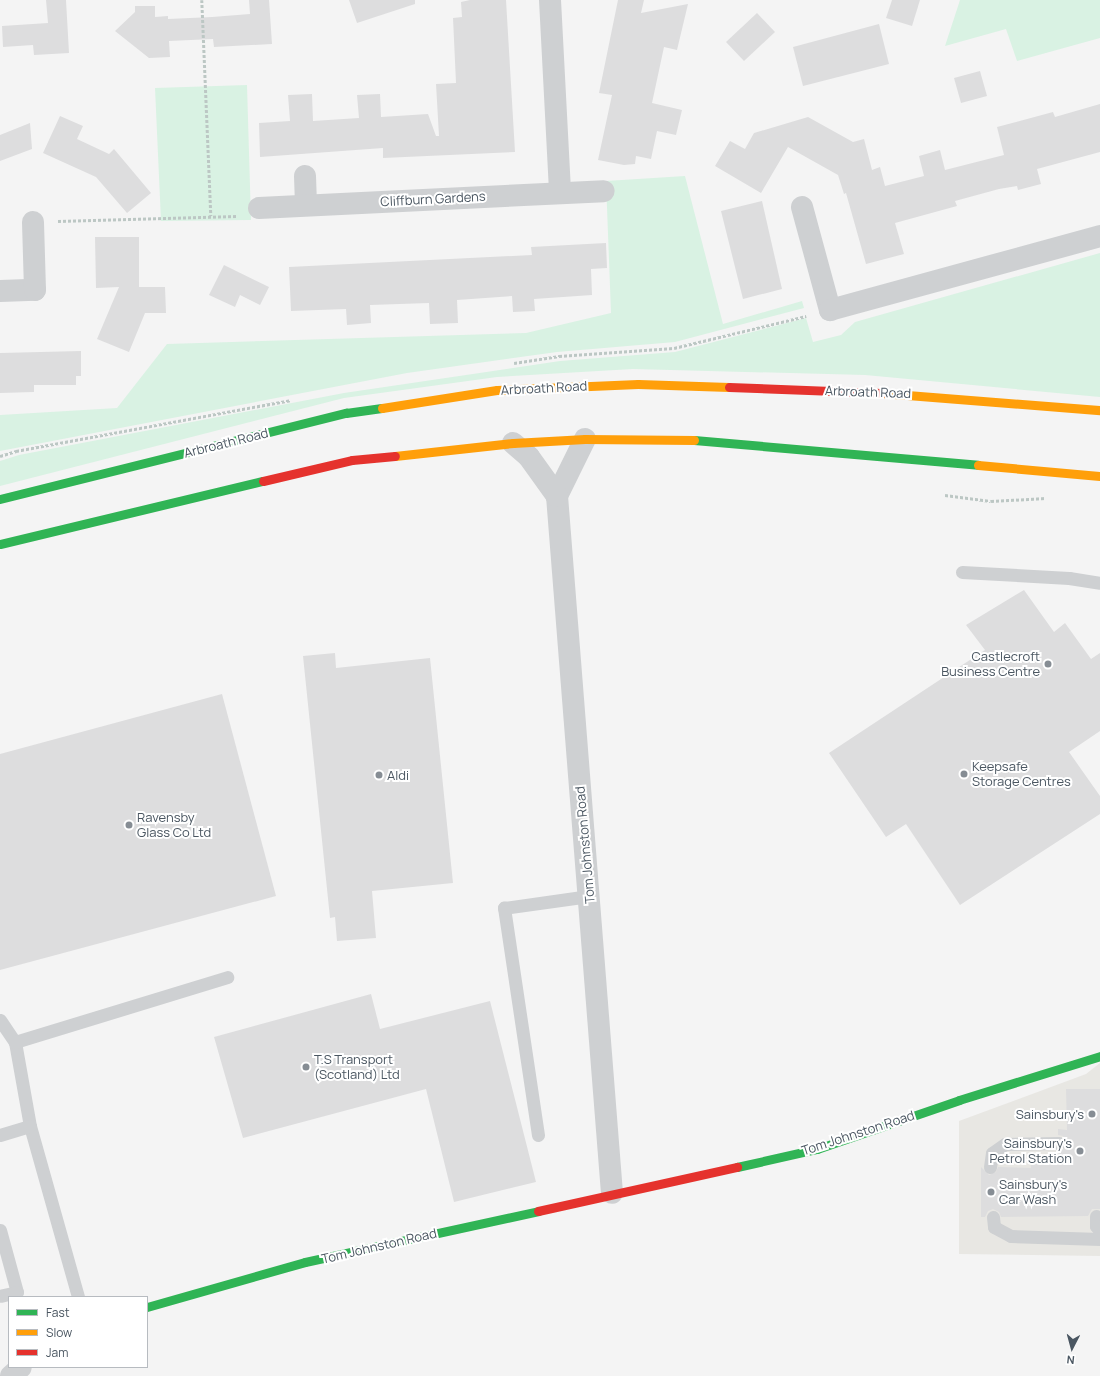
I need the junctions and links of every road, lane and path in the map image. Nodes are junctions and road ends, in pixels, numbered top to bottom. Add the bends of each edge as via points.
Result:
1 (202, 0) edge
2 (550, 0) edge
3 (305, 176) dead end
4 (604, 191) dead end
5 (560, 193) junction
6 (306, 205) junction
7 (802, 207) dead end
8 (252, 212) joint
9 (211, 216) junction
10 (33, 222) joint
11 (1100, 236) edge
12 (0, 291) edge
13 (1100, 410) edge
14 (585, 439) junction
15 (513, 443) junction
16 (1100, 476) edge
17 (945, 495) dead end
18 (557, 496) junction
19 (1050, 497) dead end
20 (0, 499) edge
21 (0, 544) edge
22 (962, 572) dead end
23 (1100, 583) edge
24 (589, 896) junction
25 (227, 977) dead end
26 (0, 1020) edge
27 (15, 1042) junction
28 (1100, 1056) edge
29 (30, 1126) junction
30 (0, 1135) edge
31 (538, 1135) dead end
32 (1059, 1143) dead end
33 (990, 1167) dead end
34 (612, 1193) junction
35 (1096, 1216) dead end
36 (993, 1217) dead end
37 (0, 1230) edge
38 (1100, 1231) edge
39 (1100, 1239) edge
40 (0, 1296) edge
41 (78, 1296) edge
42 (148, 1307) edge
43 (20, 1368) edge
44 (10, 1376) edge

1 - 9 path
2 - 5 street
3 - 6 street
4 - 5 street, Cliffburn Gardens
5 - 6 street, Cliffburn Gardens
6 - 8 street, Cliffburn Gardens
7 - 11 street via 830,310
8 - 9 path
9 - 10 path
10 - 12 street via 35,290
13 - 20 main road, Arbroath Road via 924,394 646,384 497,390 346,412
14 - 15 main road
14 - 16 main road via 678,439
14 - 18 street
15 - 18 street via 529,457
15 - 21 main road via 352,460
17 - 19 path via 991,501
18 - 24 street, Tom Johnston Road
22 - 23 lane via 1069,578
24 - 31 lane via 504,908
24 - 34 street, Tom Johnston Road
25 - 27 lane
26 - 27 lane
27 - 29 lane
28 - 34 main road, Tom Johnston Road via 959,1100 818,1149
29 - 30 lane
29 - 41 lane
32 - 33 lane via 1005,1144 992,1153
34 - 42 main road, Tom Johnston Road via 305,1262
35 - 38 lane via 1096,1226
36 - 39 lane via 994,1227 1011,1236
37 - 40 lane via 17,1292
43 - 44 street

